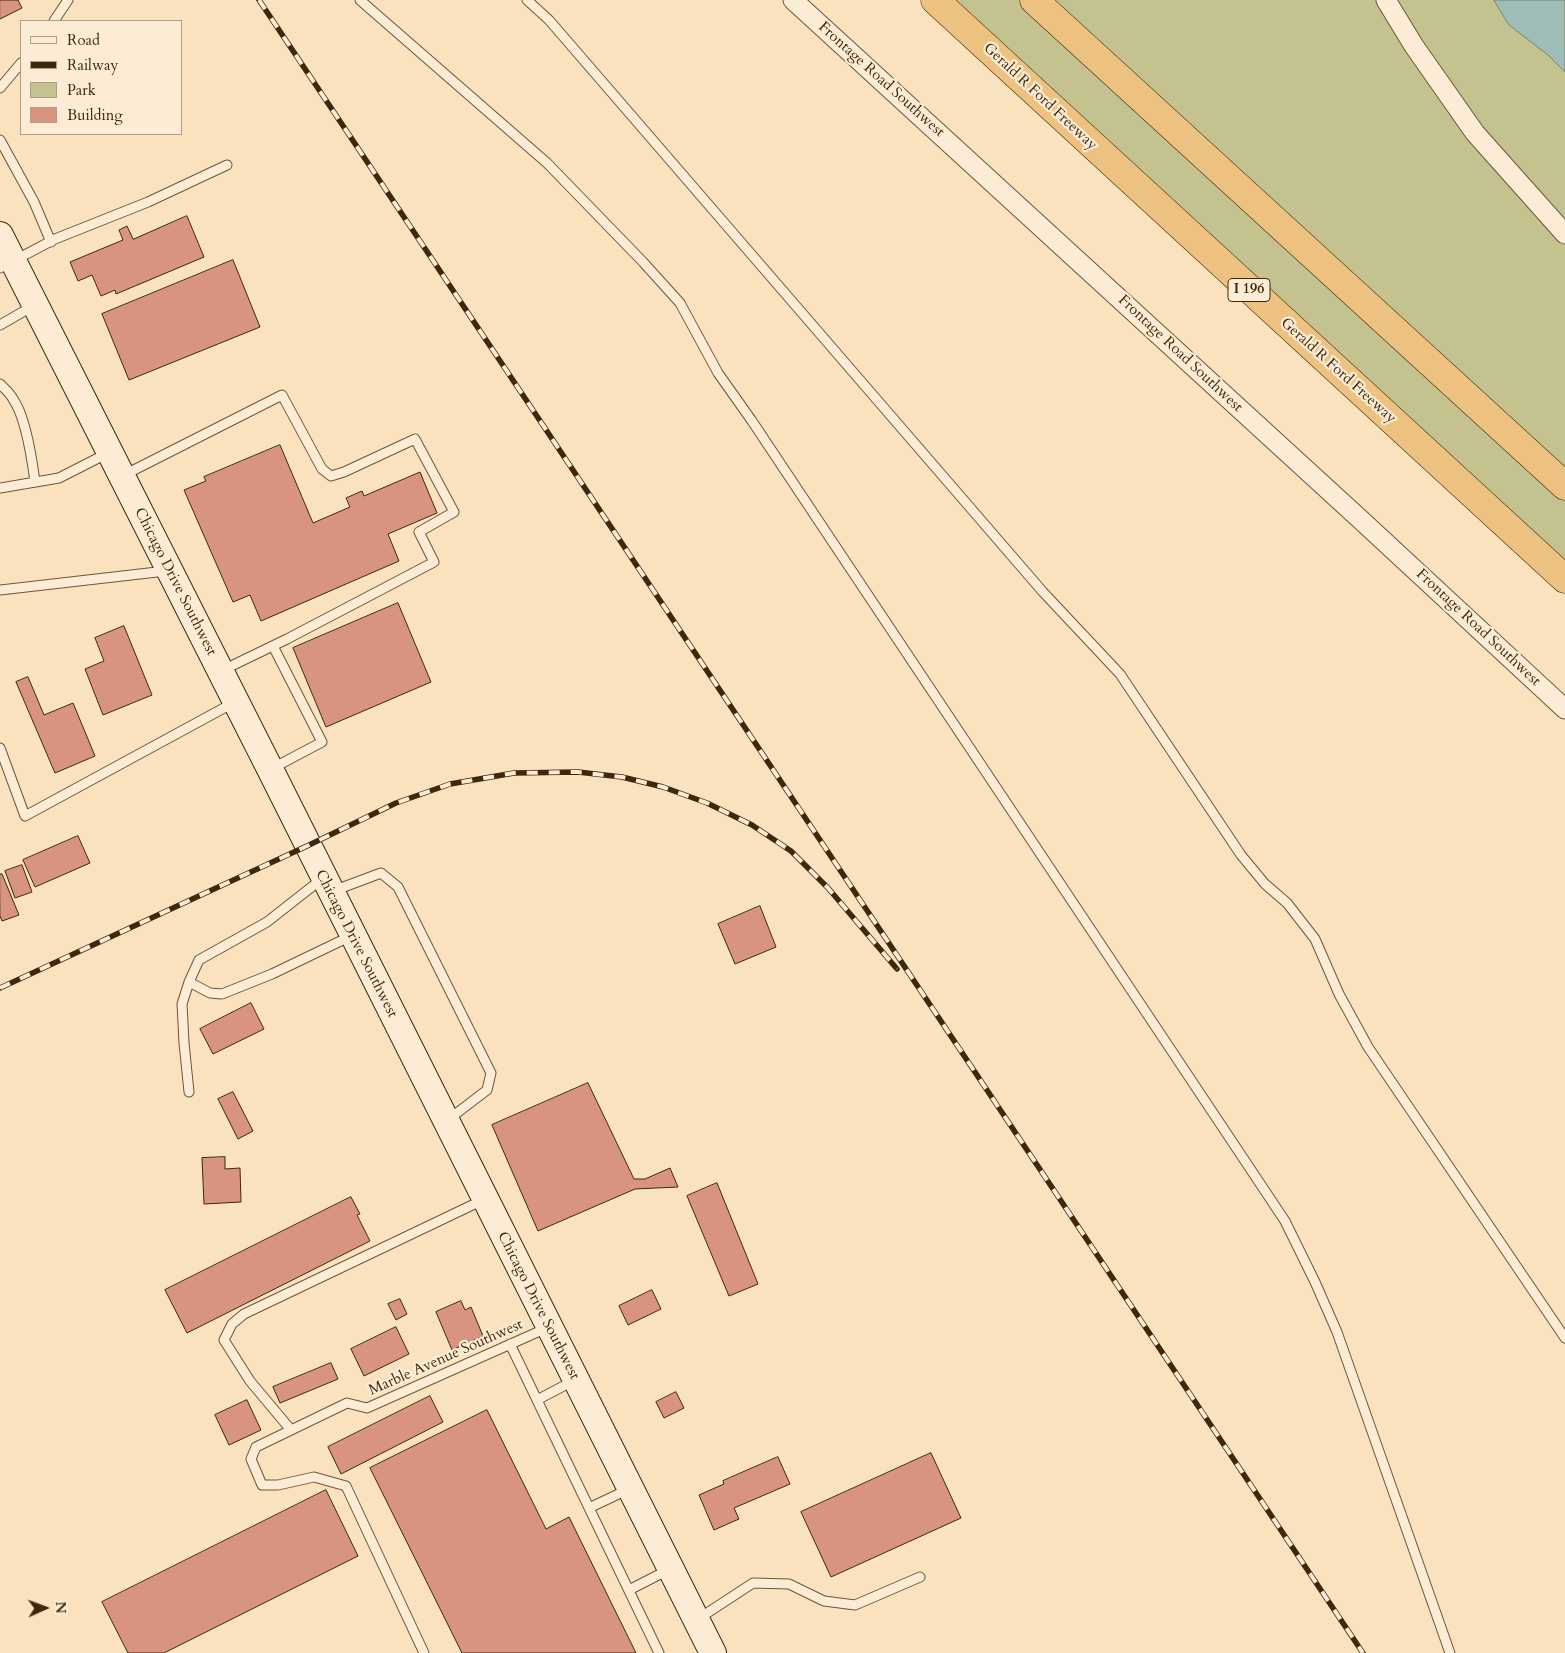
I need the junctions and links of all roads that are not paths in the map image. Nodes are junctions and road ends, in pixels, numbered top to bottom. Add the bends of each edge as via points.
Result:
1 (68, 0) edge
2 (360, 0) edge
3 (527, 0) edge
4 (793, 0) edge
5 (935, 0) edge
6 (1034, 0) edge
7 (1386, 0) edge
8 (55, 20) edge
9 (20, 64) edge
10 (0, 88) edge
11 (0, 140) edge
12 (227, 165) dead end
13 (1565, 234) edge
14 (0, 235) edge
15 (51, 242) junction
16 (7, 265) edge
17 (35, 304) junction
18 (0, 325) edge
19 (0, 384) edge
20 (109, 452) junction
21 (122, 477) junction
22 (35, 482) junction
23 (1565, 486) edge
24 (0, 488) edge
25 (169, 571) junction
26 (1565, 579) edge
27 (0, 590) edge
28 (272, 646) junction
29 (220, 671) junction
30 (235, 702) junction
31 (1565, 709) edge
32 (0, 748) edge
33 (270, 769) junction
34 (327, 885) junction
35 (352, 935) junction
36 (189, 982) junction
37 (189, 1092) dead end
38 (445, 1121) junction
39 (485, 1199) junction
40 (549, 1327) junction
41 (1565, 1338) edge
42 (510, 1344) junction
43 (576, 1380) junction
44 (537, 1400) junction
45 (291, 1430) junction
46 (630, 1488) junction
47 (589, 1508) junction
48 (670, 1569) junction
49 (920, 1576) dead end
50 (629, 1590) junction
51 (696, 1620) junction
52 (424, 1653) edge
53 (659, 1653) edge
54 (712, 1653) edge
55 (1450, 1653) edge

1 - 8 lane
2 - 55 lane via 548,163 680,303 718,373 1285,1221 1336,1332
3 - 41 lane via 549,20 1043,592 1120,674 1241,855 1265,884 1288,903 1315,938 1339,994 1368,1047
4 - 31 street, Frontage Road Southwest
5 - 26 highway, Gerald R Ford Freeway / I 196
6 - 23 highway
7 - 13 street via 1475,133
9 - 10 lane
11 - 15 lane via 34,202
12 - 15 lane
14 - 16 main road, Chicago Drive Southwest
15 - 16 lane
16 - 17 main road, Chicago Drive Southwest
17 - 18 lane
17 - 20 main road, Chicago Drive Southwest
19 - 22 lane via 20,410
20 - 21 main road, Chicago Drive Southwest
20 - 22 lane via 59,478
21 - 25 main road, Chicago Drive Southwest
21 - 28 lane via 282,395 322,469 331,476 415,439 454,512 419,532 434,562
22 - 24 lane
25 - 27 lane
25 - 29 main road, Chicago Drive Southwest
28 - 29 lane
28 - 33 lane via 322,742
29 - 30 main road, Chicago Drive Southwest
30 - 32 lane via 25,816
30 - 33 main road, Chicago Drive Southwest
33 - 34 main road, Chicago Drive Southwest
34 - 35 main road, Chicago Drive Southwest
34 - 36 lane via 199,960
34 - 38 lane via 381,872 398,887 491,1073 487,1090
35 - 36 lane via 222,994 210,993
35 - 38 main road, Chicago Drive Southwest
36 - 37 lane via 182,1004
38 - 39 main road, Chicago Drive Southwest
39 - 40 main road, Chicago Drive Southwest
39 - 45 lane via 244,1314 232,1324 224,1340 250,1381
40 - 42 lane, Marble Avenue Southwest
40 - 43 main road, Chicago Drive Southwest
42 - 44 lane
42 - 45 lane, Marble Avenue Southwest via 366,1408 347,1403
43 - 44 lane
43 - 46 main road, Chicago Drive Southwest
44 - 47 lane
45 - 52 lane, Marble Avenue Southwest via 256,1447 251,1459 262,1485 314,1477 346,1486
46 - 47 lane
46 - 48 main road, Chicago Drive Southwest
47 - 50 lane
48 - 50 lane
48 - 51 main road, Chicago Drive Southwest
49 - 51 lane via 855,1605 824,1601 789,1584 753,1584
50 - 53 lane
51 - 54 main road, Chicago Drive Southwest

